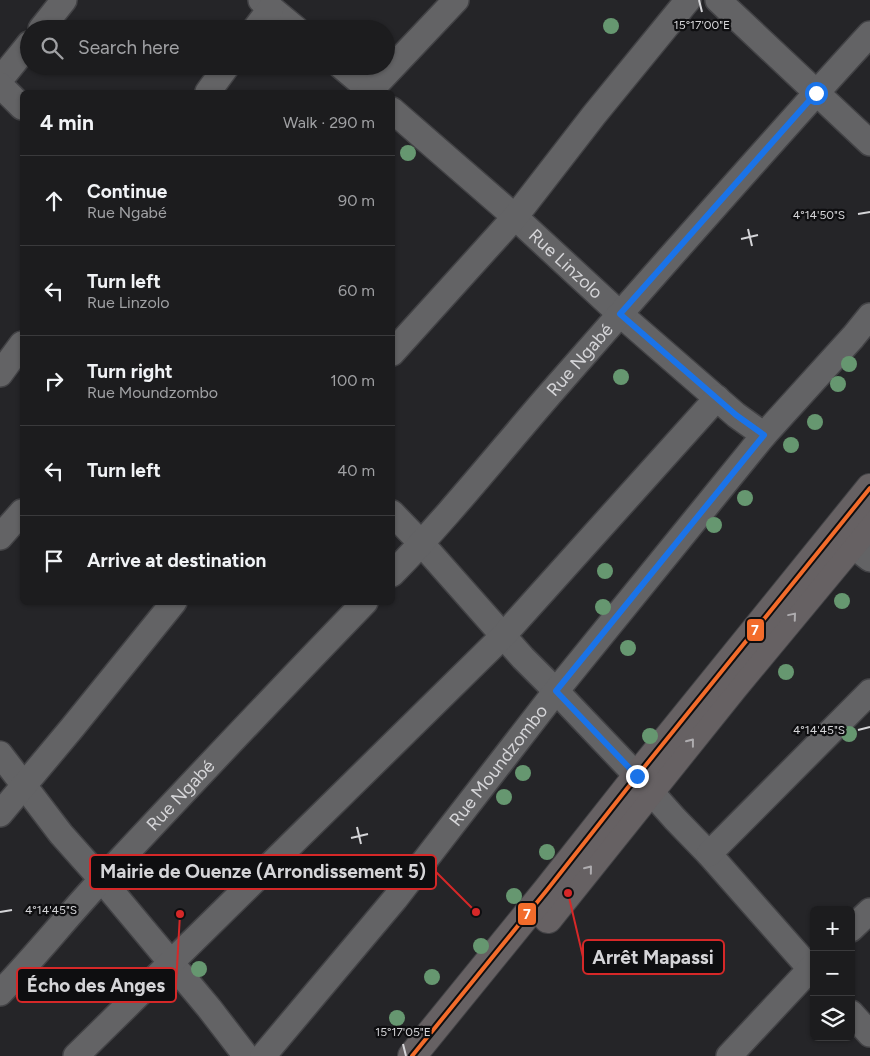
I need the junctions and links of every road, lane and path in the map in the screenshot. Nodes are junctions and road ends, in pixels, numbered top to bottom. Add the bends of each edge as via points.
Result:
1 (64, 0) edge
2 (456, 0) edge
3 (688, 0) edge
4 (718, 0) edge
5 (266, 4) edge
6 (48, 20) edge
7 (259, 20) edge
8 (285, 20) edge
9 (870, 34) edge
10 (20, 55) edge
11 (395, 66) edge
12 (220, 75) edge
13 (351, 75) edge
14 (387, 75) edge
15 (0, 80) edge
16 (0, 86) edge
17 (209, 90) edge
18 (369, 90) edge
19 (373, 90) edge
20 (816, 93) junction
21 (20, 105) edge
22 (395, 113) edge
23 (870, 143) edge
24 (515, 217) junction
25 (620, 314) junction
26 (870, 316) edge
27 (20, 347) edge
28 (395, 351) edge
29 (0, 374) edge
30 (717, 398) junction
31 (764, 435) junction
32 (870, 488) edge
33 (20, 514) edge
34 (395, 516) edge
35 (870, 523) edge
36 (0, 537) edge
37 (422, 544) junction
38 (861, 552) edge
39 (395, 571) edge
40 (172, 605) edge
41 (362, 605) edge
42 (503, 636) junction
43 (556, 691) junction
44 (870, 692) edge
45 (0, 754) edge
46 (644, 784) junction
47 (25, 785) junction
48 (0, 814) edge
49 (709, 854) junction
50 (102, 880) junction
51 (555, 896) junction
52 (870, 911) edge
53 (855, 925) edge
54 (171, 963) junction
55 (810, 967) edge
56 (810, 971) edge
57 (0, 993) edge
58 (855, 1017) edge
59 (870, 1034) edge
60 (76, 1056) edge
61 (246, 1056) edge
62 (263, 1056) edge
63 (412, 1056) edge
64 (437, 1056) edge
65 (729, 1056) edge

1 - 6 street
2 - 11 street
3 - 24 street
4 - 20 street
5 - 7 street
5 - 8 street
9 - 20 street, Rue Ngabé
10 - 15 street
12 - 17 street
13 - 18 street
14 - 19 street
16 - 21 street
20 - 23 street
20 - 25 street, Rue Ngabé
22 - 24 street, Rue Linzolo
24 - 25 street, Rue Linzolo
24 - 28 street
25 - 30 street, Rue Linzolo
25 - 37 street, Rue Ngabé
26 - 31 street, Rue Moundzombo
27 - 29 street
30 - 31 street, Rue Linzolo
30 - 42 street
31 - 43 street, Rue Moundzombo
32 - 46 main road
33 - 36 street
34 - 37 street
35 - 38 main road
37 - 39 street, Rue Ngabé
37 - 42 street
46 -> 38 main road
40 - 47 street
41 - 50 street, Rue Ngabé
42 - 43 street
42 - 54 street
43 - 46 street
43 - 62 street, Rue Moundzombo via 395,899
44 - 49 street
45 - 47 street
46 - 49 street
46 - 51 main road
47 - 48 street
47 - 50 street via 61,834
49 - 55 street
50 - 54 street
50 - 57 street, Rue Ngabé
51 - 63 main road
51 - 64 main road
52 - 53 street
54 - 60 street
54 - 61 street
56 - 65 street
58 - 59 street

